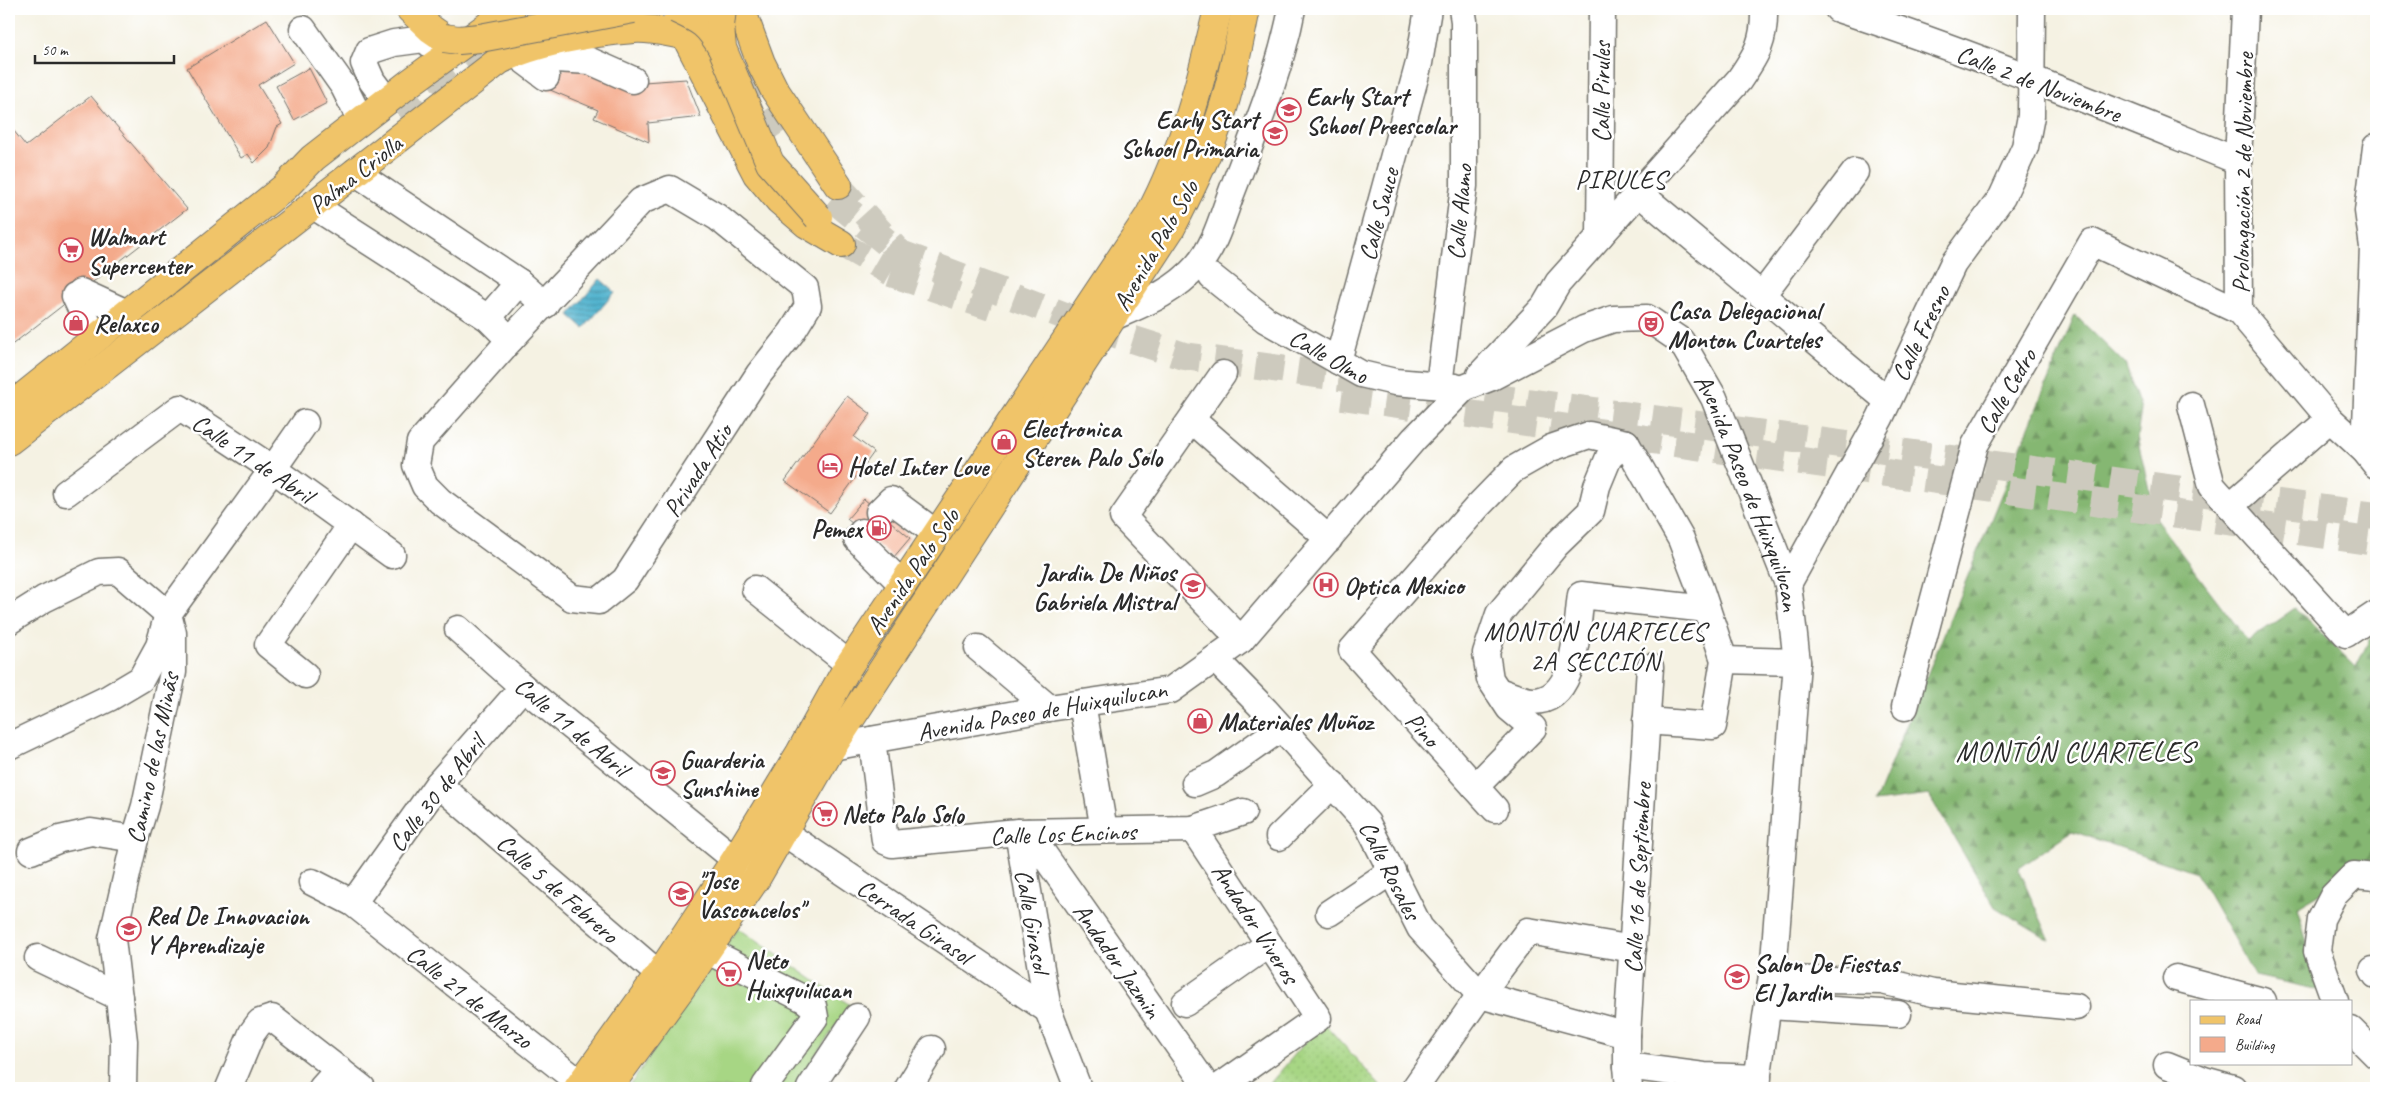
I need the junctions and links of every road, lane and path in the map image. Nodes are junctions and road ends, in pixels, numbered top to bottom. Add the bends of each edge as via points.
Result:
1 (410, 9) edge
2 (512, 9) edge
3 (564, 9) edge
4 (573, 9) edge
5 (633, 9) edge
6 (676, 9) tunnel mouth
7 (722, 9) edge
8 (741, 9) edge
9 (1292, 9) edge
10 (1428, 9) edge
11 (1462, 9) edge
12 (1602, 9) edge
13 (1764, 9) edge
14 (1838, 9) edge
15 (2032, 9) edge
16 (2245, 9) edge
17 (1217, 12) edge
18 (1245, 15) edge
19 (1903, 20) edge
20 (303, 29) dead end
21 (685, 35) junction
22 (567, 40) junction
23 (722, 48) junction
24 (514, 53) junction
25 (446, 56) junction
26 (546, 76) dead end
27 (2031, 79) junction
28 (633, 80) dead end
29 (393, 108) junction
30 (361, 121) junction
31 (789, 144) tunnel mouth
32 (2376, 147) edge
33 (2238, 161) junction
34 (355, 172) junction
35 (1855, 172) dead end
36 (285, 187) junction
37 (1640, 193) junction
38 (830, 200) junction
39 (314, 206) junction
40 (1600, 236) junction
41 (2375, 242) edge
42 (1212, 277) dead end
43 (519, 282) junction
44 (1762, 295) junction
45 (544, 305) junction
46 (2239, 311) junction
47 (127, 313) junction
48 (1114, 317) junction
49 (488, 318) junction
50 (95, 339) junction
51 (510, 340) junction
52 (1338, 361) junction
53 (1223, 374) dead end
54 (1451, 387) junction
55 (1887, 400) junction
56 (2191, 405) dead end
57 (9, 408) edge
58 (2330, 419) junction
59 (1192, 420) junction
60 (304, 423) dead end
61 (9, 441) edge
62 (1626, 443) junction
63 (2371, 458) edge
64 (274, 469) junction
65 (976, 474) junction
66 (1001, 490) junction
67 (66, 493) dead end
68 (2230, 506) junction
69 (880, 512) dead end
70 (351, 525) junction
71 (862, 532) dead end
72 (937, 534) junction
73 (1329, 539) junction
74 (392, 556) dead end
75 (1788, 584) junction
76 (903, 585) junction
77 (755, 589) dead end
78 (1707, 609) junction
79 (168, 614) junction
80 (2376, 614) edge
81 (9, 621) edge
82 (458, 629) dead end
83 (1241, 640) junction
84 (978, 648) dead end
85 (1216, 660) junction
86 (1724, 660) junction
87 (1797, 662) junction
88 (850, 665) junction
89 (1650, 667) dead end
90 (305, 675) dead end
91 (523, 687) junction
92 (1498, 691) junction
93 (1082, 703) junction
94 (1050, 708) junction
95 (1904, 708) dead end
96 (1646, 720) junction
97 (1281, 728) junction
98 (872, 740) junction
99 (9, 746) edge
100 (832, 747) junction
101 (800, 753) junction
102 (1196, 783) dead end
103 (438, 784) junction
104 (1333, 784) junction
105 (1475, 787) junction
106 (1495, 809) dead end
107 (1243, 812) dead end
108 (1193, 829) junction
109 (1104, 830) junction
110 (783, 832) junction
111 (1023, 832) junction
112 (1279, 837) dead end
113 (135, 839) junction
114 (31, 851) dead end
115 (735, 860) junction
116 (1392, 871) junction
117 (757, 877) junction
118 (2376, 877) edge
119 (312, 882) dead end
120 (353, 903) junction
121 (1329, 913) dead end
122 (1269, 944) junction
123 (1633, 949) junction
124 (706, 950) junction
125 (38, 958) dead end
126 (2176, 978) dead end
127 (1772, 979) junction
128 (669, 983) junction
129 (1480, 995) junction
130 (119, 997) junction
131 (2259, 1000) edge
132 (2335, 1000) edge
133 (1185, 1003) dead end
134 (1769, 1006) junction
135 (2076, 1007) dead end
136 (1048, 1010) junction
137 (1898, 1014) dead end
138 (857, 1017) dead end
139 (2352, 1031) edge
140 (1627, 1035) junction
141 (932, 1049) dead end
142 (2376, 1054) edge
143 (2167, 1065) dead end
144 (339, 1069) junction
145 (1628, 1077) edge
146 (1757, 1083) edge
147 (765, 1086) dead end
148 (581, 1087) edge
149 (123, 1088) edge
150 (229, 1088) edge
151 (322, 1088) edge
152 (362, 1088) edge
153 (608, 1088) edge
154 (810, 1088) edge
155 (908, 1088) edge
156 (1078, 1088) edge
157 (1208, 1088) edge
158 (1218, 1088) edge
159 (1414, 1088) edge
160 (2233, 1088) edge

1 - 5 main road, bridge via 444,38 459,40
2 - 25 main road, Palma Criolla
3 - 22 main road
4 - 22 main road via 577,28
6 - 23 main road, bridge via 709,27
7 - 23 main road, bridge
8 - 21 main road, Palma Criolla via 716,28
8 - 38 main road via 761,63
9 - 48 street via 1248,151 1207,253 1176,286
10 - 52 street, Calle Sauce via 1419,63
11 - 54 street, Calle Alamo via 1464,186
12 - 40 street, Calle Pirules
13 - 37 street via 1764,26 1757,54 1739,80
14 - 19 street, Calle 2 de Noviembre
15 - 27 street, Calle Fresno
16 - 33 street, Prolongación 2 de Noviembre
17 - 18 main road
17 - 65 main road, Avenida Palo Solo via 1197,93 1158,199 1131,245
18 - 48 main road, Avenida Palo Solo via 1214,137 1171,228
19 - 27 street, Calle 2 de Noviembre
20 - 30 street via 340,80
21 - 22 main road, Palma Criolla via 660,29 633,30
21 - 38 main road via 757,174 779,200 807,224 841,244
22 - 24 main road, Palma Criolla
22 - 28 street via 555,59 590,61
23 - 38 main road, bridge via 770,163
24 - 26 street
24 - 34 main road, Palma Criolla via 500,60
25 - 29 main road, Palma Criolla
25 - 29 street via 424,39 402,41 369,51 364,63 372,81
27 - 33 street, Calle 2 de Noviembre
27 - 55 street, Calle Fresno via 2031,116 2026,147 2002,197 1953,264
29 - 30 main road, Palma Criolla
29 - 36 main road via 324,172
30 - 36 main road, Palma Criolla via 313,158
31 - 38 main road
32 - 41 street via 2368,211
33 - 46 street, Prolongación 2 de Noviembre
34 - 39 main road, Palma Criolla
34 - 43 street
35 - 44 street
36 - 47 main road, Palma Criolla
37 - 40 street
37 - 44 street
39 - 49 street
39 - 61 main road, Palma Criolla
40 - 54 street via 1558,283 1544,306 1487,368
41 - 63 street
42 - 52 street, Calle Olmo via 1251,310
43 - 45 street
43 - 49 street
44 - 55 street
45 - 51 street, Privada Atio
45 - 51 street, Privada Atio via 641,201 670,189 717,217 805,288 808,306 792,332 759,374 625,580 599,601 572,598 440,501 425,486 416,465 420,442
46 - 58 street, Prolongación 2 de Noviembre
46 - 95 street, Calle Cedro via 2092,242 1975,444
47 - 50 main road, Palma Criolla
47 - 50 street via 78,294
48 - 66 main road, Avenida Palo Solo
49 - 51 street
50 - 57 main road, Palma Criolla
52 - 54 street, Calle Olmo via 1361,374 1395,382
53 - 59 street
54 - 73 street, Avenida Paseo de Huixquilucan via 1414,439
54 - 75 street, Avenida Paseo de Huixquilucan via 1492,377 1584,329 1613,319 1648,318 1681,341 1714,398
55 - 75 street, Calle Fresno
56 - 68 street via 2212,486
58 - 63 street, Prolongación 2 de Noviembre
58 - 68 street
59 - 73 street
59 - 83 street via 1123,517
60 - 64 street
62 - 78 street via 1681,539
62 - 92 street via 1610,457 1597,486 1591,511 1556,545 1499,614 1486,653 1490,679
62 - 105 street, Pino via 1589,434 1551,448 1514,469 1352,650
64 - 67 street, Calle 11 de Abril via 180,408
64 - 70 street, Calle 11 de Abril
64 - 79 street
65 - 66 main road
65 - 72 main road, Avenida Palo Solo
66 - 100 main road, Avenida Palo Solo
68 - 80 street via 2346,634
69 - 72 street via 891,500
70 - 74 street, Calle 11 de Abril
70 - 90 street via 268,645
71 - 76 street via 857,539
72 - 76 main road, Avenida Palo Solo
73 - 83 street, Avenida Paseo de Huixquilucan
75 - 87 street, Avenida Paseo de Huixquilucan
76 - 88 main road, Avenida Palo Solo
77 - 88 street
78 - 86 street
78 - 92 street via 1581,595 1570,671 1562,688 1547,698 1531,701
79 - 81 street via 118,571 99,572 44,599
79 - 99 street via 159,646 141,679
79 - 113 street, Camino de las Minãs via 173,633 173,672
82 - 91 street, Calle 11 de Abril
83 - 85 street, Avenida Paseo de Huixquilucan
84 - 94 street
85 - 93 street, Avenida Paseo de Huixquilucan via 1171,690
85 - 97 street, Calle Rosales
86 - 87 street
86 - 96 street via 1713,726
87 - 127 street, Avenida Paseo de Huixquilucan
88 - 101 main road, Avenida Palo Solo
89 - 96 street, Calle 16 de Septiembre
91 - 103 street, Calle 30 de Abril
91 - 115 street, Calle 11 de Abril
92 - 105 street via 1509,708 1533,728
93 - 94 street, Avenida Paseo de Huixquilucan
93 - 109 street
94 - 98 street, Avenida Paseo de Huixquilucan
96 - 123 street, Calle 16 de Septiembre
97 - 102 street via 1216,774
97 - 104 street, Calle Rosales
98 - 100 street, Avenida Paseo de Huixquilucan
98 - 111 street, Calle Los Encinos via 887,843
100 - 101 street, Avenida Paseo de Huixquilucan
100 - 110 main road, Avenida Palo Solo
101 - 115 main road, Avenida Palo Solo
103 - 120 street, Calle 30 de Abril
103 - 128 street, Calle 5 de Febrero
104 - 112 street
104 - 116 street, Calle Rosales via 1367,823
105 - 106 street, Pino
107 - 108 street, Calle Los Encinos
108 - 109 street, Calle Los Encinos
108 - 122 street, Andador Viveros
109 - 111 street, Calle Los Encinos
110 - 117 main road, Avenida Palo Solo
110 - 136 street, Cerrada Girasol
111 - 136 street, Calle Girasol
111 - 157 street, Andador Jazmin
113 - 114 street via 91,832 60,839
113 - 130 street, Camino de las Minãs via 112,940
115 - 117 street, Calle 11 de Abril
115 - 128 main road, Avenida Palo Solo
116 - 121 street
116 - 129 street, Calle Rosales via 1420,928
117 - 124 main road, Avenida Palo Solo
118 - 132 street via 2354,875 2333,896 2320,919 2316,951
119 - 120 street, Calle 21 de Marzo
120 - 148 street, Calle 21 de Marzo
122 - 133 street
122 - 158 street, Andador Viveros via 1318,1018
123 - 129 street via 1528,931
123 - 140 street, Calle 16 de Septiembre
124 - 128 main road, Avenida Palo Solo
124 - 147 street via 813,1006 815,1017
125 - 130 street
126 - 131 street
127 - 134 street, Avenida Paseo de Huixquilucan
127 - 135 street via 1882,981 1933,993
128 - 148 main road, Avenida Palo Solo
128 - 153 main road, Avenida Palo Solo
129 - 140 street
129 - 159 street
130 - 149 street, Camino de las Minãs via 124,1041
134 - 137 street
134 - 146 street, Avenida Paseo de Huixquilucan
136 - 156 street, Calle Girasol
138 - 154 street
139 - 142 street
140 - 145 street, Calle 16 de Septiembre
141 - 155 street
143 - 160 street
144 - 150 street via 272,1018 260,1022 252,1033
144 - 151 street
144 - 152 street
145 - 146 street via 1704,1076

